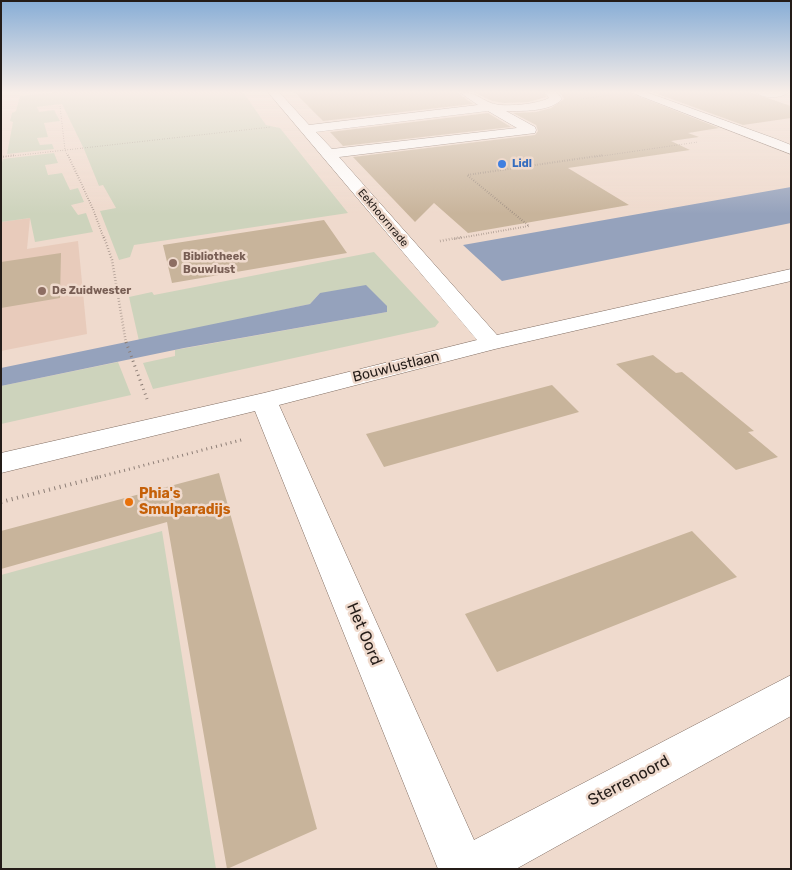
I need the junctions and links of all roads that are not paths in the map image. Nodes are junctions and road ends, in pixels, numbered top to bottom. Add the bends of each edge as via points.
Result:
1 (309, 133) edge
2 (508, 133) edge
3 (738, 133) edge
4 (748, 133) edge
5 (791, 150) edge
6 (329, 154) junction
7 (791, 155) edge
8 (788, 279) edge
9 (492, 343) junction
10 (264, 400) junction
11 (1, 463) edge
12 (791, 694) edge
13 (462, 869) edge
14 (468, 869) edge

1 - 6 street, Eekhoornrade
2 - 6 street
3 - 7 street
4 - 5 street
6 - 9 street, Eekhoornrade
8 - 9 street, Bouwlustlaan
9 - 10 street, Bouwlustlaan
10 - 11 street, Bouwlustlaan
10 - 13 street, Het Oord
12 - 14 street, Sterrenoord

